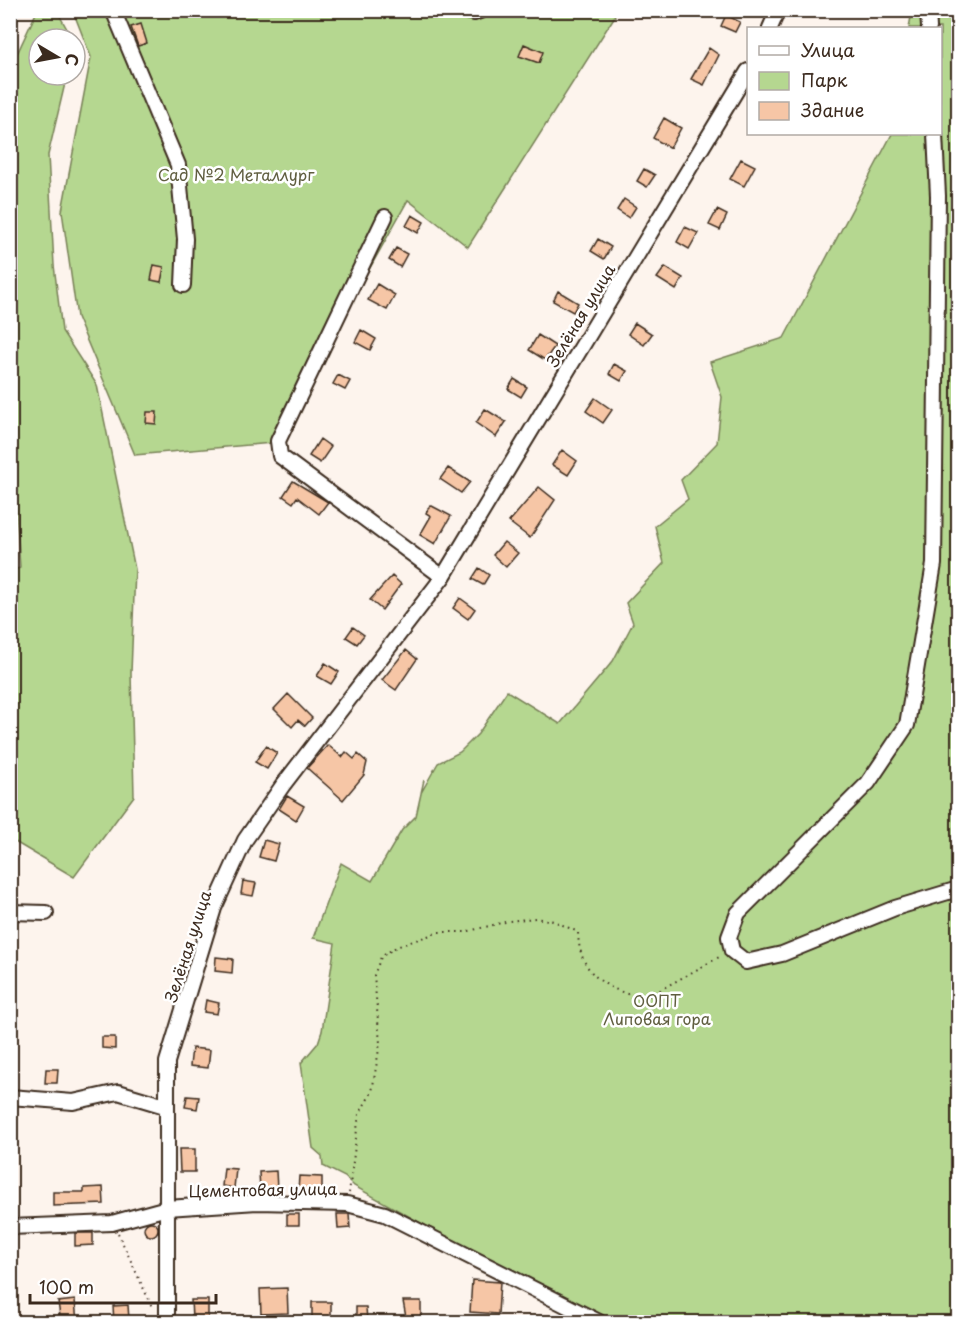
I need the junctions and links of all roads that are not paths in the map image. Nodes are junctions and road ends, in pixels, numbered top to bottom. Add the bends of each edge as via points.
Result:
1 (113, 10) edge
2 (460, 10) edge
3 (482, 10) edge
4 (778, 10) edge
5 (928, 10) edge
6 (770, 27) edge
7 (929, 27) edge
8 (747, 73) edge
9 (934, 135) edge
10 (385, 217) dead end
11 (183, 285) dead end
12 (443, 577) junction
13 (958, 889) edge
14 (10, 912) edge
15 (46, 913) dead end
16 (10, 1096) edge
17 (165, 1106) junction
18 (167, 1208) junction
19 (10, 1227) edge
20 (167, 1323) edge
21 (599, 1323) edge

1 - 11 street via 178,165 185,239
2 - 3 street
4 - 6 street
5 - 7 street
8 - 12 street, Зелёная улица
9 - 13 street via 938,196 934,564 907,725 868,783 738,912 729,937 732,951 746,962 782,954 895,908
10 - 12 street via 278,441 280,456
12 - 17 street, Зелёная улица via 245,840 214,908 167,1062
14 - 15 street
16 - 17 street via 73,1102 118,1092
17 - 18 street, Зелёная улица
18 - 19 street, Цементовая улица via 112,1223
18 - 20 street, Зелёная улица
18 - 21 street, Цементовая улица via 257,1202 347,1204 385,1214

